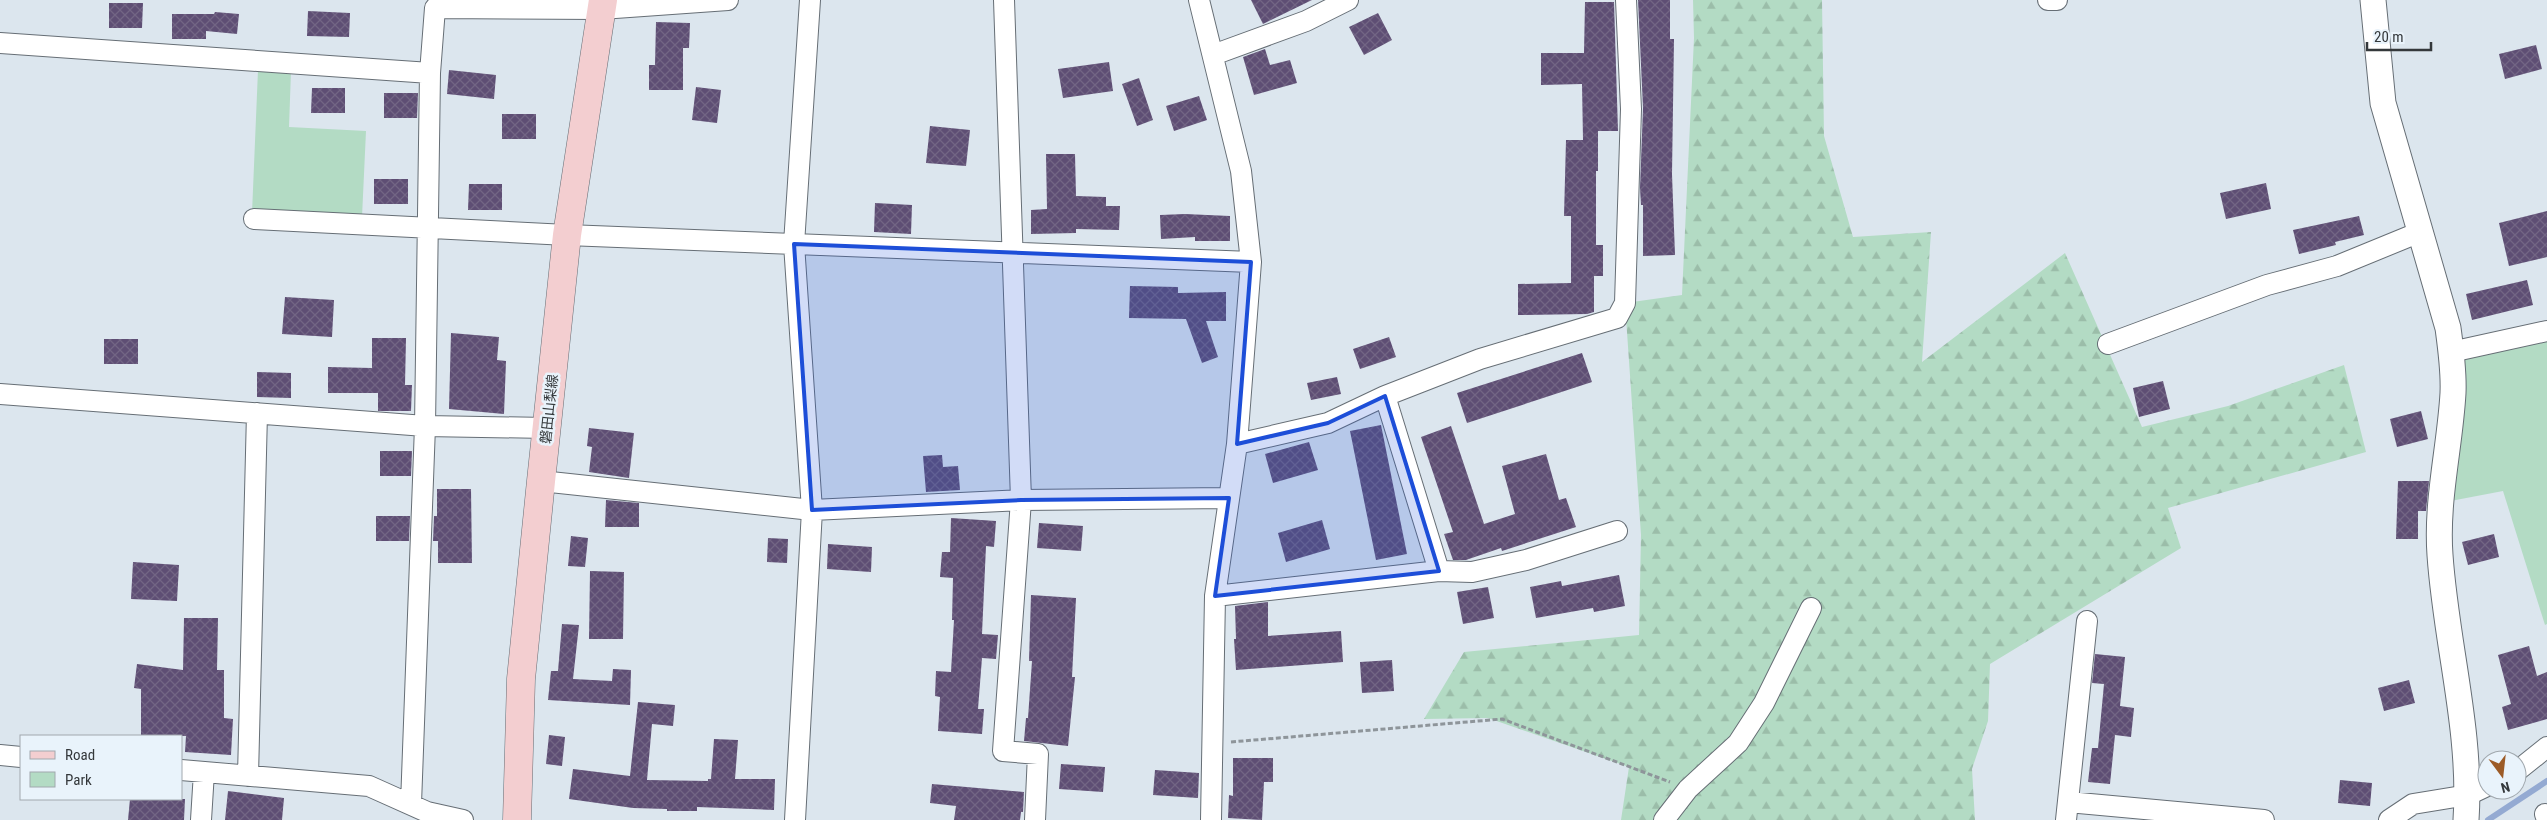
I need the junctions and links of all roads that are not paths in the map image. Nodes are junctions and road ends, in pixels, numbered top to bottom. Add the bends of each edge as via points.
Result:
1 (728, 0) edge
2 (810, 0) edge
3 (1004, 0) edge
4 (1199, 0) edge
5 (1348, 0) edge
6 (1626, 0) edge
7 (2048, 0) edge
8 (2057, 0) edge
9 (2372, 0) edge
10 (602, 4) edge
11 (0, 43) edge
12 (1213, 55) junction
13 (430, 73) junction
14 (254, 219) dead end
15 (428, 229) junction
16 (2420, 232) junction
17 (568, 235) junction
18 (794, 244) junction
19 (1013, 253) junction
20 (1251, 262) junction
21 (2547, 331) edge
22 (2108, 344) dead end
23 (2451, 352) junction
24 (0, 394) edge
25 (1385, 396) junction
26 (257, 413) junction
27 (425, 426) junction
28 (547, 428) junction
29 (1237, 444) junction
30 (542, 481) junction
31 (1229, 498) junction
32 (1021, 500) junction
33 (812, 510) junction
34 (1617, 532) dead end
35 (1439, 571) junction
36 (1215, 596) junction
37 (1812, 608) dead end
38 (2087, 621) dead end
39 (2547, 747) edge
40 (0, 755) edge
41 (20, 757) edge
42 (2527, 763) edge
43 (182, 770) edge
44 (204, 772) junction
45 (248, 776) junction
46 (2477, 790) edge
47 (411, 804) junction
48 (2067, 811) edge
49 (201, 820) edge
50 (463, 820) edge
51 (516, 820) edge
52 (795, 820) edge
53 (1035, 820) edge
54 (1211, 820) edge
55 (1664, 820) edge
56 (2264, 820) edge
57 (2389, 820) edge
58 (2466, 820) edge

1 - 10 street
2 - 18 street
3 - 19 street
4 - 12 street
5 - 12 street via 1306,21
6 - 25 street via 1630,146 1625,303 1617,318 1480,359
7 - 8 street
9 - 16 street via 2383,103
10 - 13 street via 435,8
10 - 17 main road, 磐田山梨線
11 - 13 street
12 - 20 street via 1241,171
13 - 15 street
14 - 15 street
15 - 17 street
15 - 27 street
16 - 22 street via 2336,266 2267,284
16 - 23 street via 2448,328
17 - 18 street
17 - 28 main road, 磐田山梨線
18 - 19 street
18 - 33 street
19 - 20 street
19 - 32 street
20 - 29 street
21 - 23 street
23 - 46 street via 2453,393 2440,503 2440,556
24 - 26 street
25 - 29 street via 1328,423
25 - 35 street
26 - 27 street
26 - 45 street
27 - 28 street
27 - 47 street
28 - 30 main road, 磐田山梨線
29 - 31 street
30 - 33 street
30 - 51 main road, 磐田山梨線 via 521,679
31 - 32 street
31 - 36 street
32 - 33 street
32 - 53 street via 1003,751 1038,754
33 - 52 street
34 - 35 street via 1526,560 1472,572
35 - 36 street
36 - 54 street
37 - 55 street via 1764,703 1738,743 1688,789
38 - 48 street
39 - 42 street
40 - 41 street
43 - 44 street
44 - 45 street
44 - 49 street
45 - 47 street via 369,786
46 - 57 street via 2412,804
46 - 58 street
47 - 50 street via 427,812
48 - 56 street

